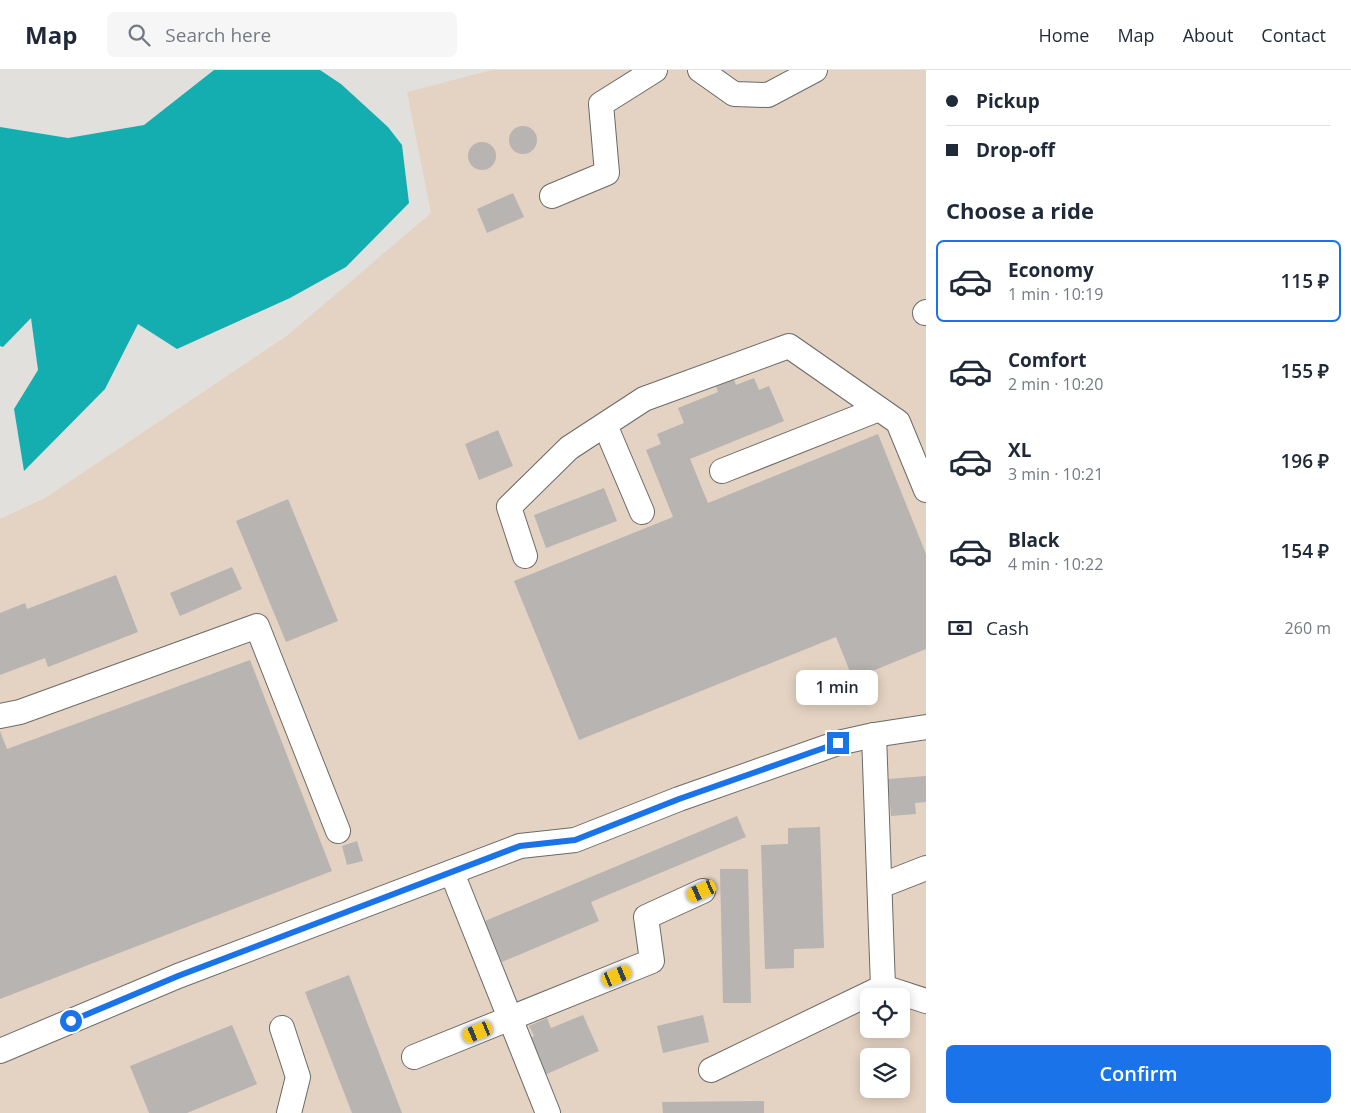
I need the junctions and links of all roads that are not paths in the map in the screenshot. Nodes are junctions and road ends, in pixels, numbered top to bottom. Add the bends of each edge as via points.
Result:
1 (655, 70) edge
2 (700, 70) edge
3 (816, 70) edge
4 (552, 196) dead end
5 (880, 409) junction
6 (605, 425) junction
7 (722, 471) dead end
8 (926, 490) edge
9 (642, 512) dead end
10 (525, 556) dead end
11 (0, 716) edge
12 (926, 727) edge
13 (874, 734) junction
14 (338, 831) dead end
15 (926, 868) edge
16 (452, 873) junction
17 (880, 886) junction
18 (702, 891) dead end
19 (882, 986) junction
20 (926, 1002) edge
21 (511, 1019) junction
22 (282, 1028) dead end
23 (0, 1051) edge
24 (414, 1058) dead end
25 (711, 1070) dead end
26 (288, 1113) edge
27 (548, 1113) edge

1 - 4 lane via 601,104 607,173
2 - 3 lane via 734,94 768,96
5 - 6 lane via 789,346 644,399
5 - 7 lane
5 - 8 lane via 898,422
6 - 9 lane
6 - 10 lane via 569,448 509,507
11 - 14 lane via 20,712 257,626
12 - 13 lane
13 - 16 lane via 838,743 679,799 575,840 520,846
13 - 17 lane
15 - 17 lane
16 - 21 lane
16 - 23 lane via 178,976
17 - 19 lane
18 - 21 lane via 646,917 652,961
19 - 20 lane
19 - 25 lane
21 - 24 lane
21 - 27 lane
22 - 26 lane via 298,1077

